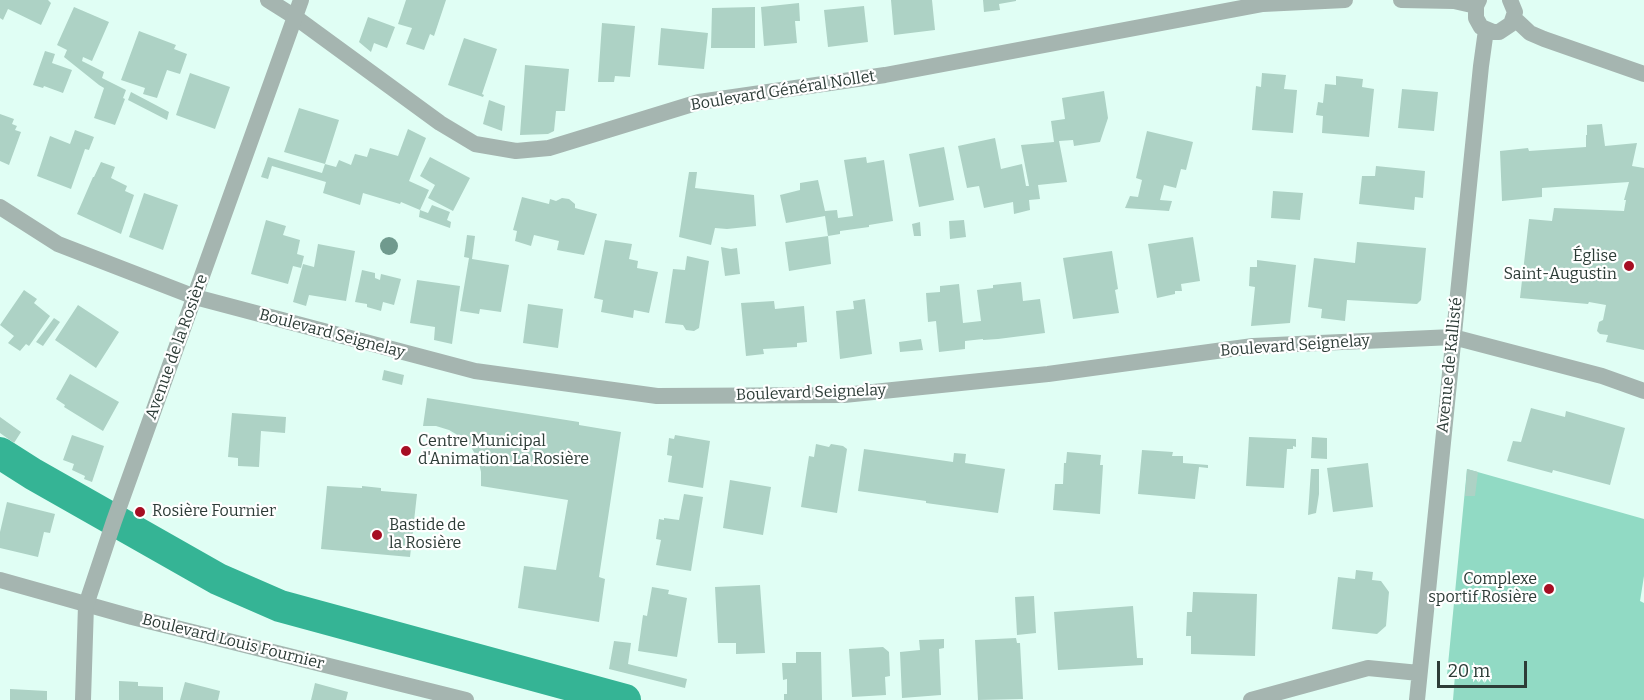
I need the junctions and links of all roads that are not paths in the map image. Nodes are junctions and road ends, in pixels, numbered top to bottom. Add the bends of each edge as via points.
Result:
1 (268, 0) edge
2 (301, 0) edge
3 (1345, 0) edge
4 (1401, 0) edge
5 (1511, 0) edge
6 (1477, 3) edge
7 (295, 17) junction
8 (1514, 18) junction
9 (1486, 30) junction
10 (1644, 74) edge
11 (0, 207) edge
12 (195, 297) junction
13 (1453, 337) junction
14 (1644, 391) edge
15 (0, 580) edge
16 (86, 605) junction
17 (1419, 673) junction
18 (83, 700) edge
19 (466, 700) edge
20 (1251, 700) edge
21 (1417, 700) edge

1 - 7 street, Boulevard Général Nollet
2 - 7 street, Avenue de la Rosière
3 - 7 street, Boulevard Général Nollet via 1263,4 885,75 699,102 549,148 516,151 475,144 440,123
4 - 6 street
5 - 8 street
6 - 9 street via 1476,18
7 - 12 street, Avenue de la Rosière
8 - 9 street via 1499,32
8 - 10 street via 1530,33
9 - 13 street, Avenue de Kallisté
11 - 12 street, Boulevard Seignelay via 58,244
12 - 13 street, Boulevard Seignelay via 475,371 657,396 844,395 1048,374 1253,346
12 - 16 street, Avenue de la Rosière
13 - 14 street, Boulevard Seignelay via 1602,376
13 - 17 street, Avenue de Kallisté
15 - 16 street, Boulevard Louis Fournier
16 - 18 street, Avenue de la Rosière
16 - 19 street, Boulevard Louis Fournier
17 - 20 street via 1368,668
17 - 21 street, Avenue de Kallisté

